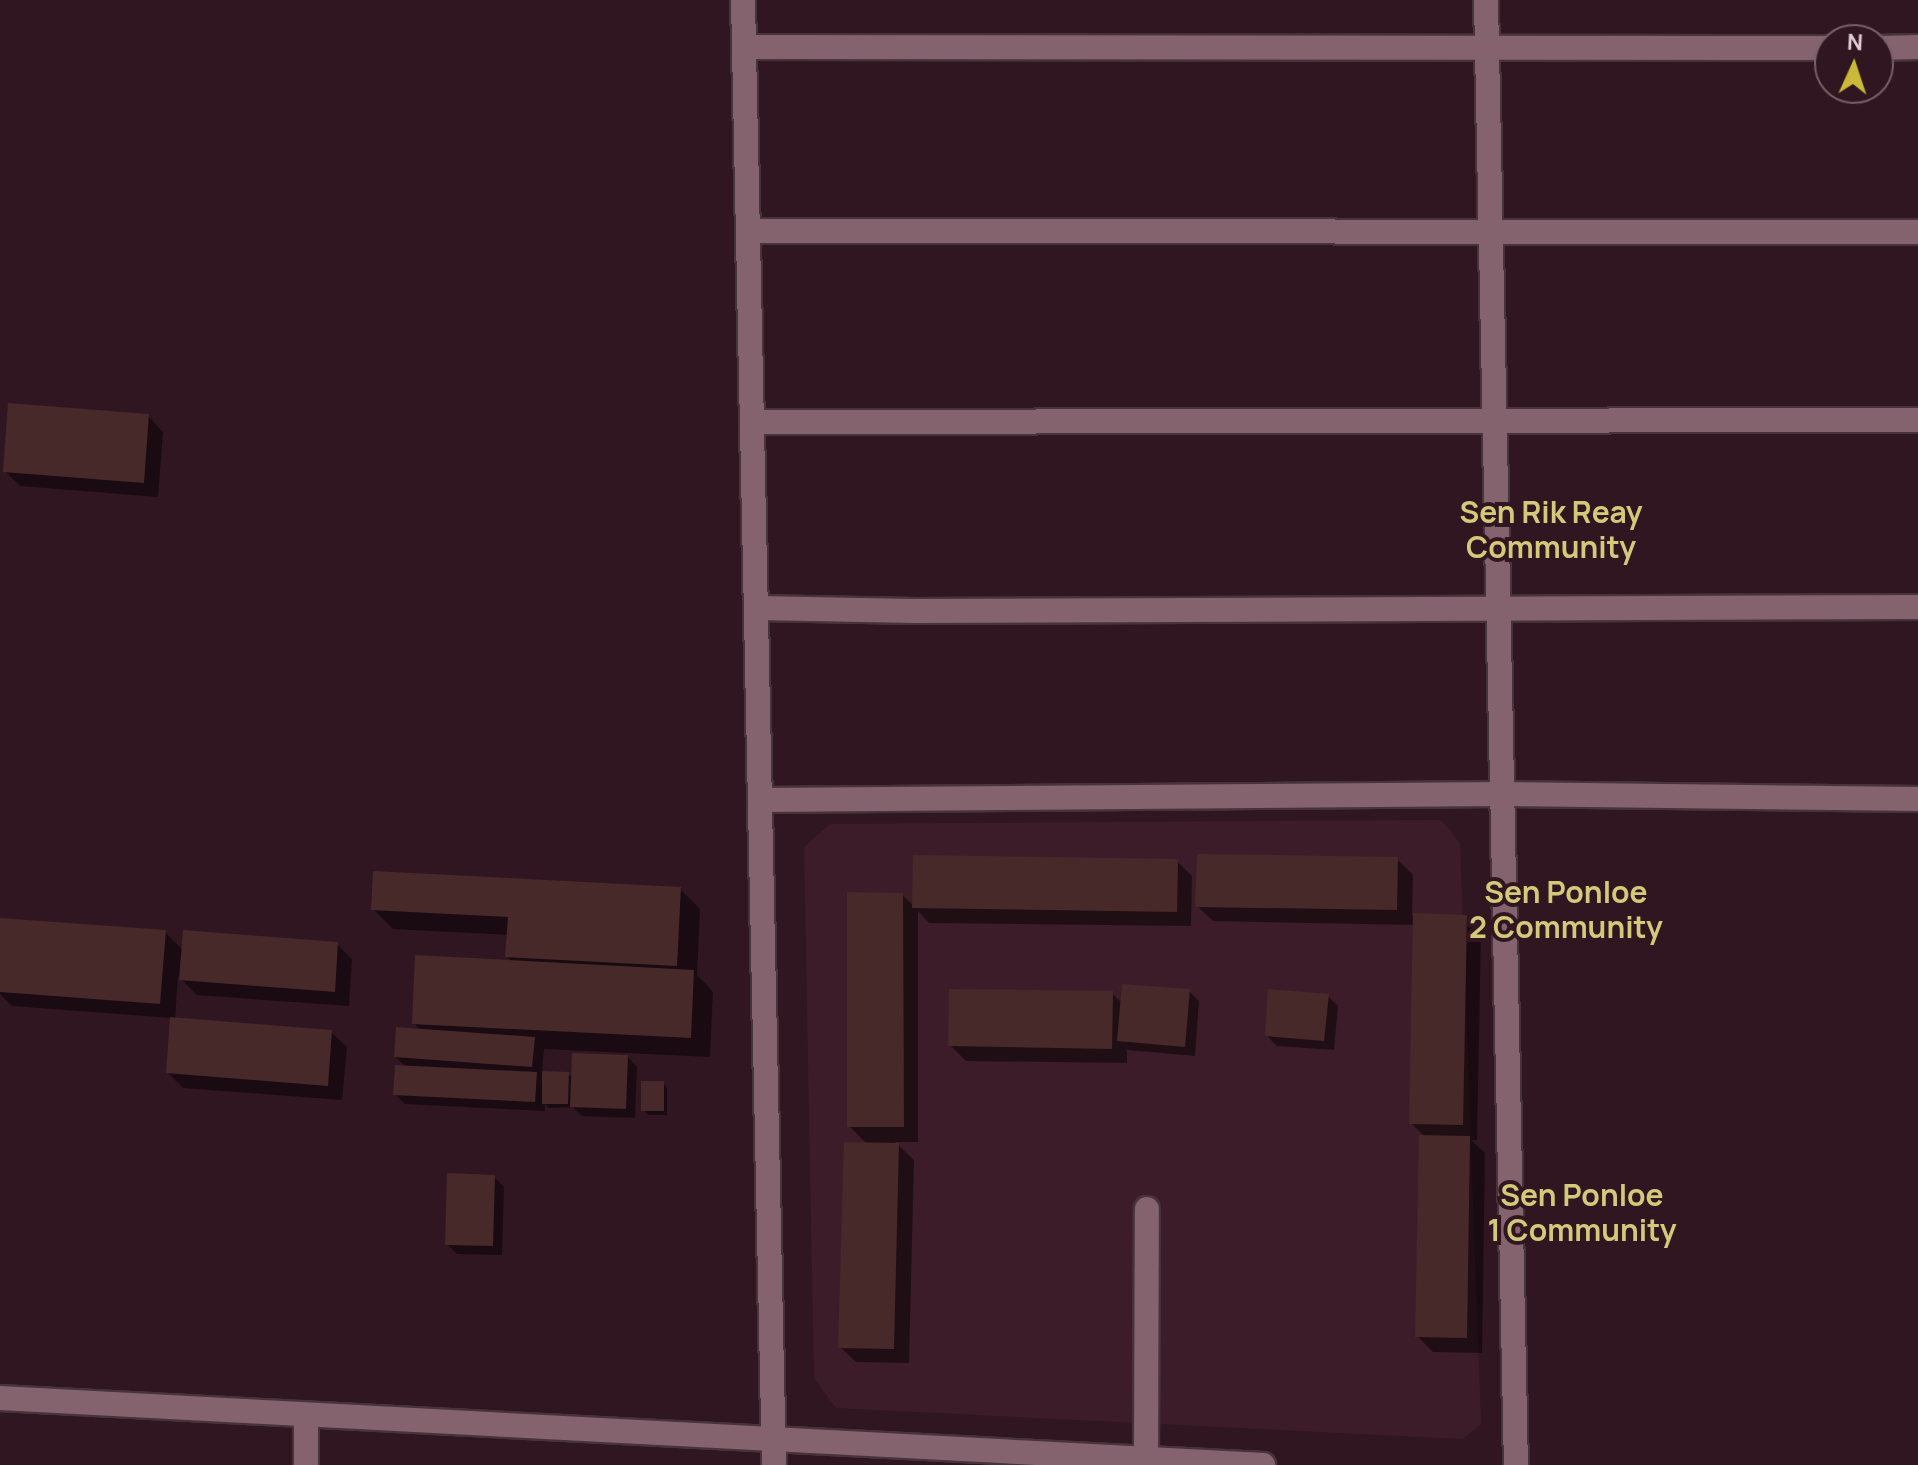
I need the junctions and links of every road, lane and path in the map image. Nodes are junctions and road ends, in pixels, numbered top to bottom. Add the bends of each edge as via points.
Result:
1 (743, 0) edge
2 (1486, 0) edge
3 (744, 47) junction
4 (1918, 47) edge
5 (1814, 48) edge
6 (1894, 48) edge
7 (1487, 49) junction
8 (748, 231) junction
9 (1918, 232) edge
10 (1491, 234) junction
11 (1918, 420) edge
12 (752, 422) junction
13 (1495, 423) junction
14 (1918, 607) edge
15 (756, 608) junction
16 (1498, 609) junction
17 (1502, 794) junction
18 (1918, 799) edge
19 (760, 800) junction
20 (1147, 1209) dead end
21 (0, 1398) edge
22 (306, 1415) junction
23 (774, 1453) edge
24 (1146, 1457) junction
25 (306, 1465) edge
26 (1263, 1465) edge
27 (1516, 1465) edge

1 - 3 street
2 - 7 street
3 - 7 street
3 - 8 street
4 - 6 street
5 - 7 street
7 - 10 street
8 - 10 street
8 - 12 street
9 - 10 street
10 - 13 street
11 - 13 street
12 - 13 street
12 - 15 street
13 - 16 street
14 - 16 street
15 - 16 street
15 - 19 street
16 - 17 street
17 - 18 street
17 - 19 street
17 - 27 street
19 - 23 street
20 - 24 street
21 - 22 street
22 - 23 street
22 - 25 street
23 - 24 street
24 - 26 street

